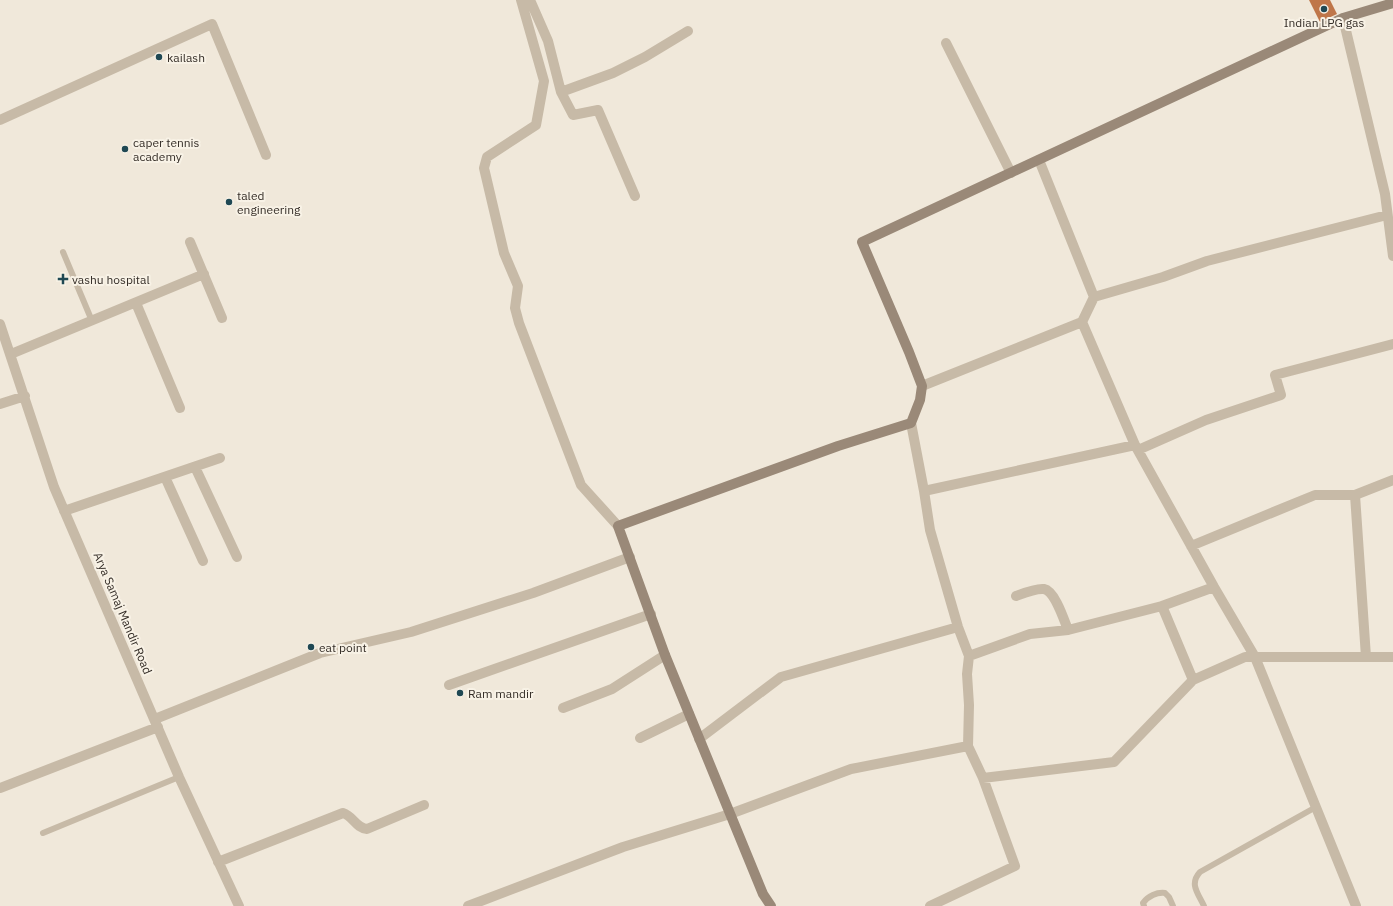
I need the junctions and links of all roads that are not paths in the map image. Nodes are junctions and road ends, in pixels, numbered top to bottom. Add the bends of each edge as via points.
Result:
1 (521, 0) edge
2 (530, 0) edge
3 (1393, 2) edge
4 (1343, 18) junction
5 (688, 31) dead end
6 (946, 43) dead end
7 (561, 92) junction
8 (0, 120) edge
9 (266, 155) dead end
10 (1039, 160) junction
11 (1011, 173) junction
12 (635, 196) dead end
13 (1387, 215) junction
14 (190, 242) dead end
15 (63, 252) dead end
16 (1393, 256) edge
17 (204, 274) junction
18 (1094, 297) junction
19 (136, 303) junction
20 (222, 318) dead end
21 (92, 321) junction
22 (1082, 322) junction
23 (1, 328) edge
24 (1393, 344) edge
25 (11, 354) junction
26 (922, 386) junction
27 (25, 396) junction
28 (0, 404) edge
29 (180, 408) dead end
30 (911, 423) junction
31 (1137, 447) junction
32 (220, 458) dead end
33 (195, 467) junction
34 (165, 477) junction
35 (1393, 480) edge
36 (924, 491) junction
37 (1354, 495) junction
38 (64, 511) junction
39 (618, 526) junction
40 (1191, 546) junction
41 (237, 557) dead end
42 (630, 557) junction
43 (203, 561) dead end
44 (1214, 587) junction
45 (1016, 596) dead end
46 (1162, 606) junction
47 (651, 614) junction
48 (958, 627) junction
49 (1068, 630) junction
50 (665, 655) junction
51 (969, 656) junction
52 (1255, 657) junction
53 (1366, 657) junction
54 (1393, 657) edge
55 (1193, 680) junction
56 (449, 685) dead end
57 (563, 708) dead end
58 (689, 714) junction
59 (156, 723) junction
60 (640, 738) dead end
61 (700, 739) junction
62 (968, 746) junction
63 (179, 777) junction
64 (983, 778) junction
65 (0, 788) edge
66 (424, 805) dead end
67 (1316, 806) junction
68 (730, 814) junction
69 (43, 834) dead end
70 (218, 862) junction
71 (239, 906) edge
72 (468, 906) edge
73 (771, 906) edge
74 (930, 906) edge
75 (1144, 906) edge
76 (1173, 906) edge
77 (1204, 906) edge
78 (1356, 906) edge

1 - 39 street via 544,81 536,125 487,158 484,168 504,252 518,286 515,308 519,323 581,485
2 - 7 street via 548,41
3 - 4 street
4 - 10 street
4 - 13 street
5 - 7 street via 613,73
6 - 11 street
7 - 12 street via 573,115 598,110
8 - 9 street via 212,24
10 - 11 street
10 - 18 street
11 - 26 street via 862,242
13 - 16 street
13 - 18 street via 1207,261
14 - 17 street
15 - 21 lane
17 - 19 street
17 - 20 street
18 - 22 street
19 - 21 street
19 - 29 street
21 - 25 street
22 - 26 street
22 - 31 street
23 - 25 street, Arya Samaj Mandir Road
24 - 31 street via 1275,375 1281,395
25 - 27 street, Arya Samaj Mandir Road
26 - 30 street via 920,400
27 - 28 street
27 - 38 street, Arya Samaj Mandir Road
30 - 36 street
30 - 39 street via 838,446
31 - 36 street
31 - 40 street
32 - 33 street
33 - 34 street
33 - 41 street
34 - 38 street
34 - 43 street
35 - 37 street
36 - 48 street via 930,530
37 - 40 street via 1316,495
37 - 53 street
38 - 59 street, Arya Samaj Mandir Road
39 - 42 street
40 - 44 street
42 - 47 street
42 - 59 street via 533,593 411,632 320,654
44 - 46 street
44 - 52 street
45 - 49 street via 1048,590 1054,596
46 - 49 street
46 - 55 street
47 - 50 street
47 - 56 street
48 - 51 street
48 - 61 street via 780,677
49 - 51 street via 1030,634
50 - 57 street via 612,689
50 - 58 street
51 - 62 street
52 - 53 street
52 - 55 street via 1244,657
52 - 67 street
53 - 54 street
55 - 64 street via 1114,762
58 - 60 street
58 - 61 street
59 - 63 street, Arya Samaj Mandir Road
59 - 65 street
61 - 68 street
62 - 64 street
62 - 68 street via 851,769
63 - 69 lane
63 - 70 street, Arya Samaj Mandir Road
64 - 74 street via 1014,866
66 - 70 street via 367,829 359,827 343,812
67 - 77 lane via 1200,872 1195,877 1194,884
67 - 78 street
68 - 72 street via 623,847
68 - 73 street via 763,894
70 - 71 street, Arya Samaj Mandir Road
75 - 76 lane via 1145,900 1161,892 1165,893

